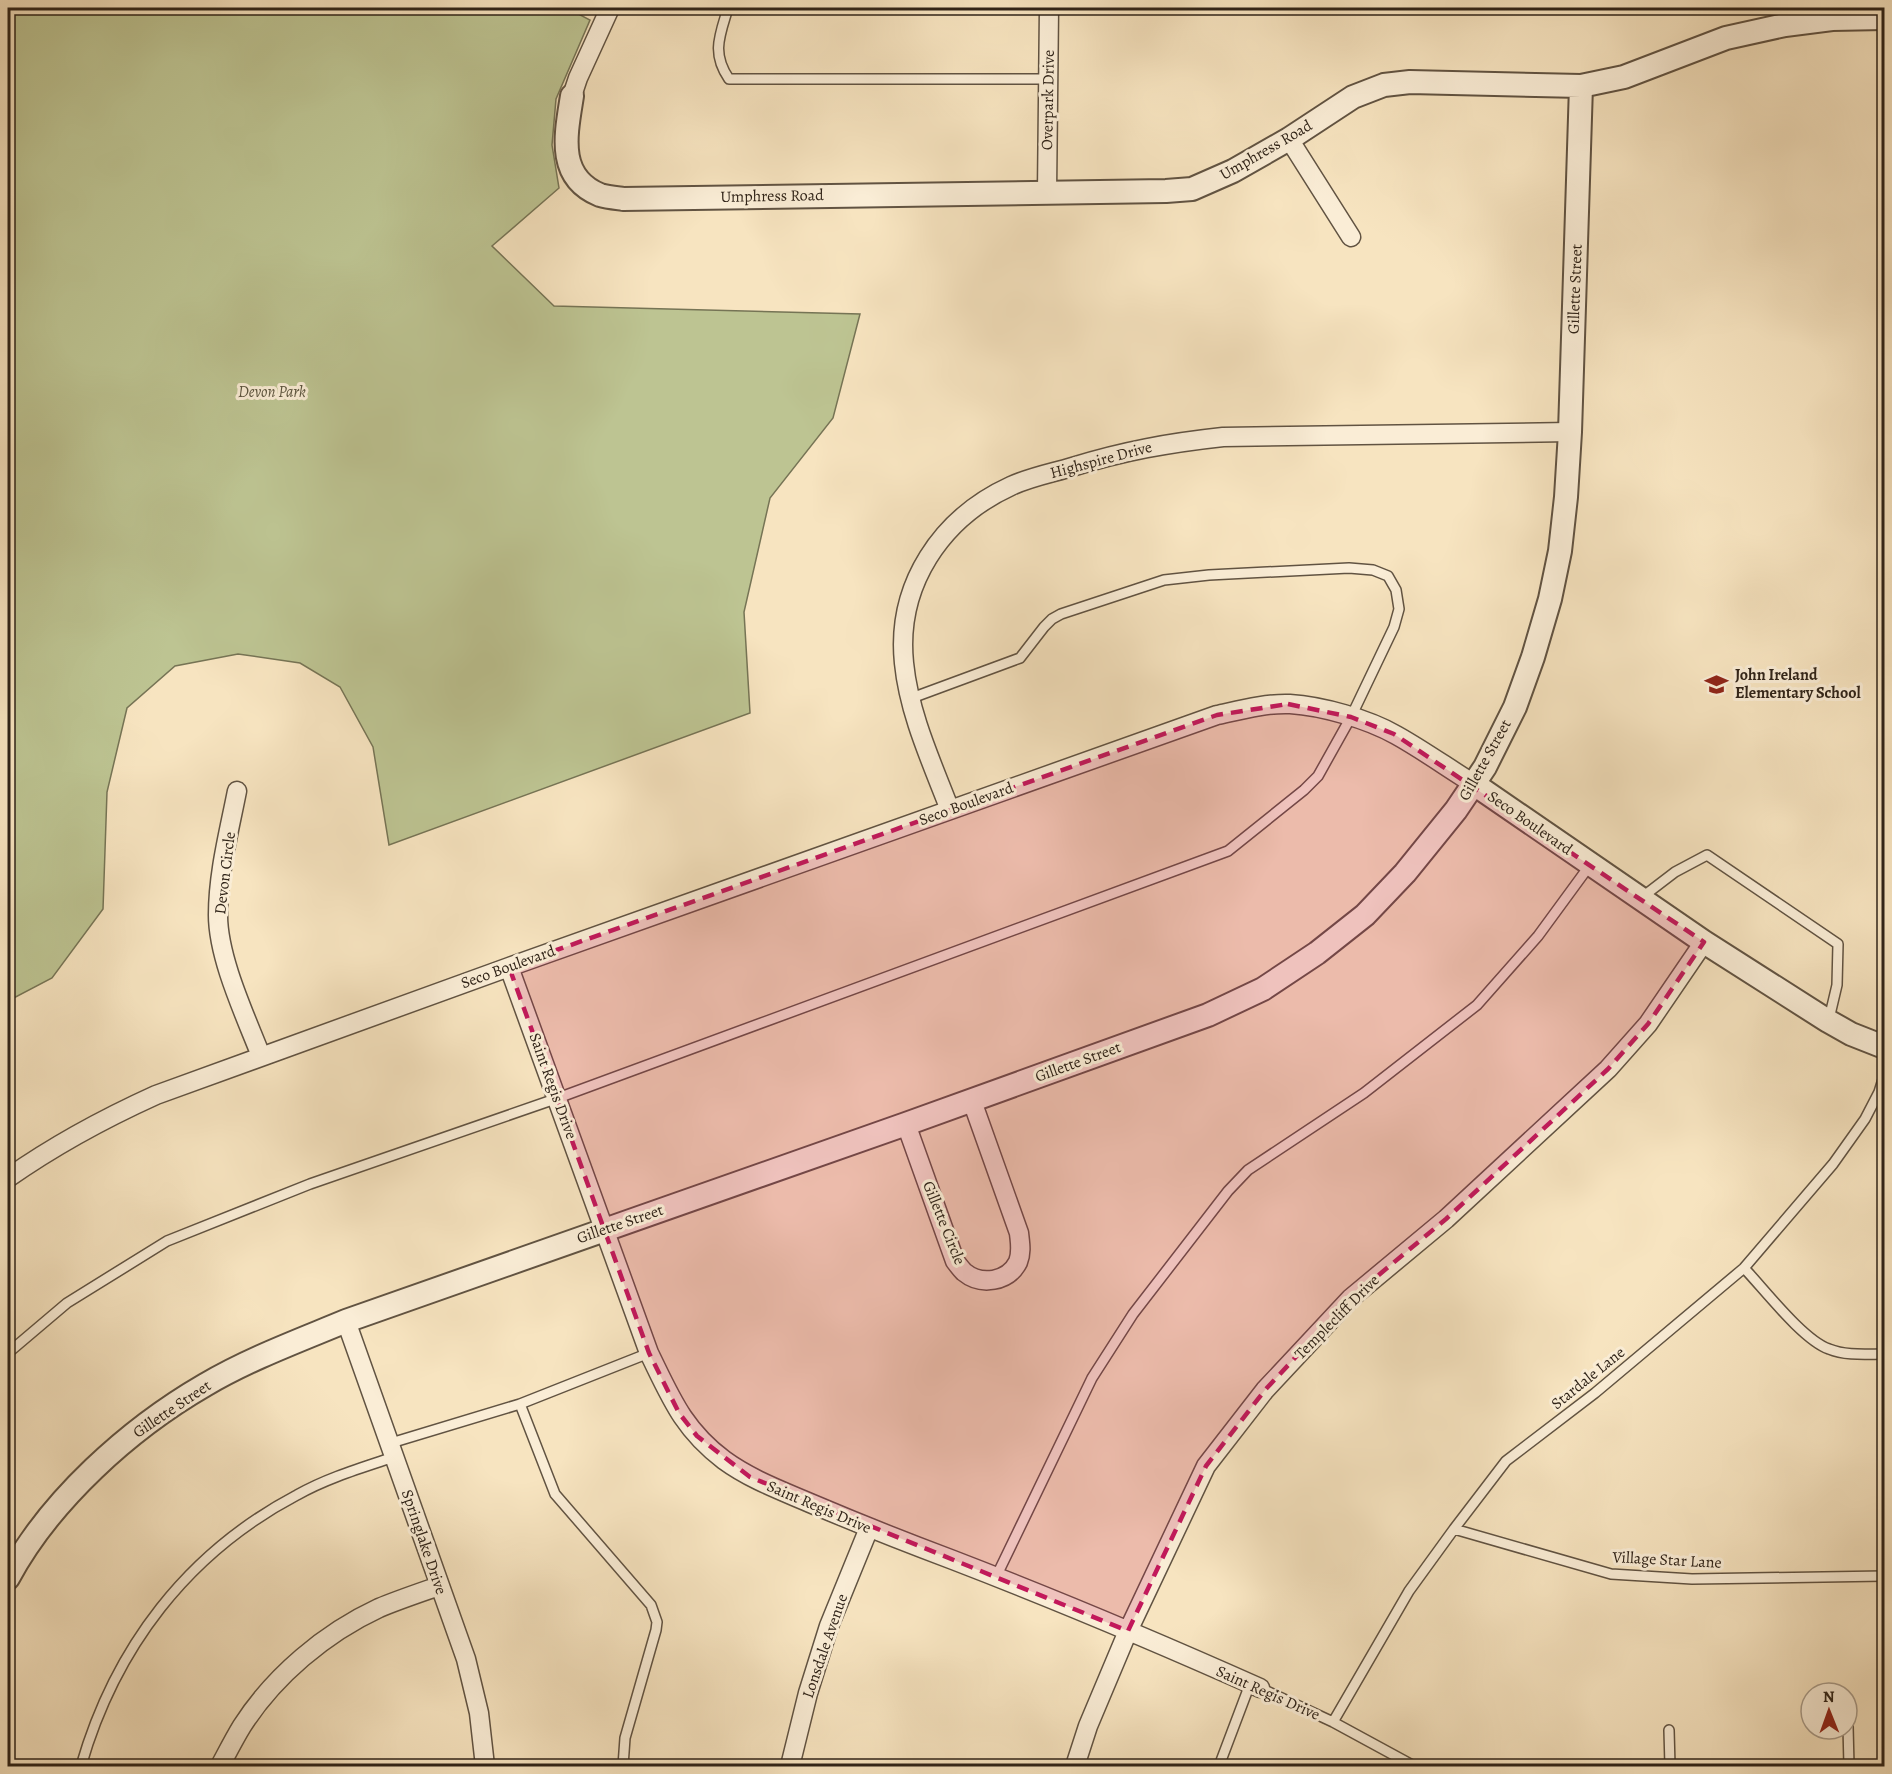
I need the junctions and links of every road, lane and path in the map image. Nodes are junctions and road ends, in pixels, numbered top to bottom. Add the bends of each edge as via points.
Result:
1 (610, 8) edge
2 (728, 8) edge
3 (1049, 8) edge
4 (1831, 13) edge
5 (1884, 18) edge
6 (1048, 79) junction
7 (1581, 86) junction
8 (572, 96) joint
9 (1289, 139) junction
10 (1047, 192) junction
11 (1351, 237) dead end
12 (1570, 432) junction
13 (909, 699) junction
14 (1351, 717) junction
15 (1474, 784) junction
16 (237, 791) dead end
17 (950, 810) junction
18 (1590, 865) junction
19 (1640, 899) junction
20 (1704, 942) junction
21 (509, 967) junction
22 (1828, 1021) junction
23 (1884, 1047) edge
24 (261, 1056) junction
25 (1884, 1076) edge
26 (1882, 1093) edge
27 (558, 1098) junction
28 (972, 1101) junction
29 (906, 1125) junction
30 (8, 1178) edge
31 (606, 1229) junction
32 (1744, 1268) junction
33 (346, 1321) junction
34 (8, 1353) edge
35 (650, 1353) junction
36 (1884, 1354) edge
37 (520, 1404) junction
38 (393, 1450) junction
39 (869, 1528) junction
40 (1454, 1528) junction
41 (1884, 1576) edge
42 (996, 1577) junction
43 (8, 1578) edge
44 (439, 1586) junction
45 (1128, 1631) junction
46 (1255, 1686) junction
47 (1333, 1722) junction
48 (1669, 1730) dead end
49 (1848, 1741) edge
50 (81, 1767) edge
51 (220, 1767) edge
52 (486, 1767) edge
53 (623, 1767) edge
54 (790, 1767) edge
55 (1075, 1767) edge
56 (1219, 1767) edge
57 (1414, 1767) edge
58 (1670, 1767) edge
59 (1849, 1767) edge

1 - 8 street
2 - 6 lane via 717,49 729,79
3 - 6 street, Overpark Drive
4 - 5 street, Umphress Road
4 - 7 street, Umphress Road via 1726,38 1624,77
6 - 10 street, Overpark Drive
7 - 9 street, Umphress Road via 1410,82 1384,85 1353,97
7 - 12 street, Gillette Street
8 - 10 street, Umphress Road via 566,135 568,160 578,182 601,195 623,199
9 - 10 street, Umphress Road via 1192,189
9 - 11 street
12 - 13 street, Highspire Drive via 1223,437 1170,442 1116,453 1013,485 961,517 923,564 904,621
12 - 15 street, Gillette Street via 1560,551 1550,599 1515,707
13 - 14 lane via 1020,658 1044,627 1061,614 1164,580 1349,568 1388,576 1396,590 1399,609
13 - 17 street, Highspire Drive
14 - 15 street, Seco Boulevard via 1394,734
14 - 17 street, Seco Boulevard via 1288,704 1226,713
14 - 27 lane via 1318,776 1228,850
15 - 18 street, Seco Boulevard
15 - 28 street, Gillette Street via 1405,873 1365,915 1263,988 1208,1015
16 - 24 street, Devon Circle via 220,882 218,916 230,973
17 - 21 street, Seco Boulevard
18 - 19 street, Seco Boulevard
18 - 42 lane via 1538,936 1477,1005 1364,1093 1248,1170 1228,1191 1133,1314 1092,1378
19 - 20 street, Seco Boulevard
19 - 22 lane via 1707,855 1838,944 1837,985
20 - 22 street, Seco Boulevard
20 - 45 street, Templecliff Drive via 1648,1024 1608,1069 1446,1219 1351,1298 1265,1390 1206,1466
21 - 24 street, Seco Boulevard
21 - 27 street, Saint Regis Drive
22 - 23 street, Seco Boulevard
24 - 30 street, Seco Boulevard via 103,1119
25 - 26 lane, Stardale Lane
26 - 32 lane, Stardale Lane via 1833,1164
27 - 31 street, Saint Regis Drive
27 - 34 lane via 310,1184 167,1240 68,1303
28 - 29 street, Gillette Street
28 - 29 street, Gillette Circle via 1019,1233 1021,1249 1017,1262 1000,1278 975,1279 963,1272 956,1261
29 - 31 street, Gillette Street
31 - 33 street, Gillette Street
31 - 35 street, Saint Regis Drive
32 - 36 lane via 1799,1328 1827,1348 1851,1354
32 - 40 lane, Stardale Lane via 1595,1393 1506,1461
33 - 38 street, Springlake Drive
33 - 43 street, Gillette Street via 259,1357 160,1413 117,1447 55,1510
35 - 37 lane
35 - 39 street, Saint Regis Drive via 679,1413 724,1460 750,1477
37 - 38 lane
37 - 53 lane via 555,1494 655,1614 657,1630 625,1738
38 - 44 street, Springlake Drive
38 - 50 lane via 266,1512 229,1537 196,1569 142,1632 102,1706
39 - 42 street, Saint Regis Drive
39 - 54 street, Lonsdale Avenue via 829,1626
40 - 41 lane, Village Star Lane via 1611,1574 1692,1579
40 - 47 lane, Stardale Lane via 1409,1591
42 - 45 street, Saint Regis Drive
44 - 51 street via 379,1608 335,1632 299,1660 242,1726
44 - 52 street, Springlake Drive via 466,1659
45 - 46 street, Saint Regis Drive
45 - 55 street, Templecliff Drive
46 - 47 lane, Saint Regis Drive
46 - 56 lane
47 - 57 lane, Saint Regis Drive
48 - 58 lane
49 - 59 lane

